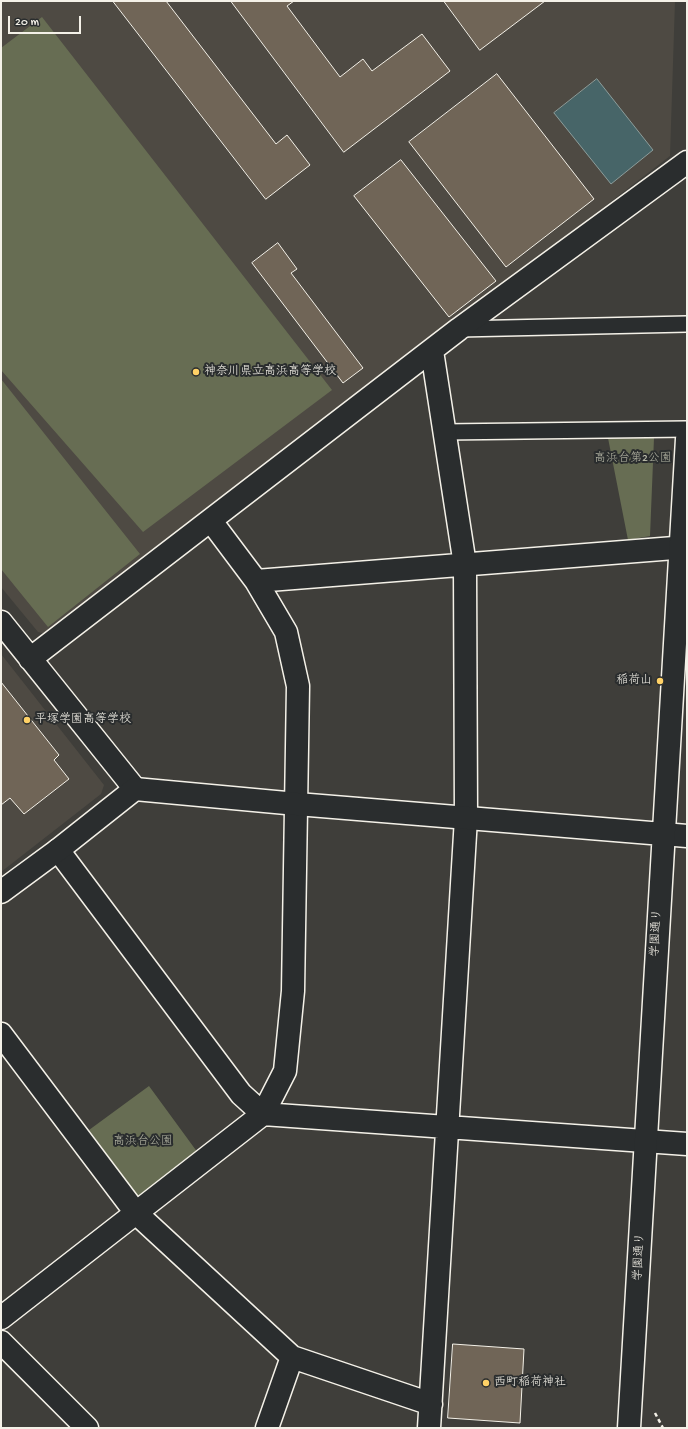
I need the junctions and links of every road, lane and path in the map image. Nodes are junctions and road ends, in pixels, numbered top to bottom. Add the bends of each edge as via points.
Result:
1 (687, 162) edge
2 (687, 324) edge
3 (459, 329) junction
4 (432, 351) junction
5 (687, 429) edge
6 (444, 432) junction
7 (687, 439) edge
8 (211, 521) junction
9 (684, 546) edge
10 (465, 565) junction
11 (256, 581) junction
12 (1, 622) edge
13 (30, 659) junction
14 (135, 789) junction
15 (297, 804) junction
16 (466, 818) junction
17 (663, 834) junction
18 (687, 836) edge
19 (58, 850) junction
20 (1, 892) edge
21 (1, 1034) edge
22 (263, 1114) junction
23 (446, 1127) junction
24 (646, 1142) junction
25 (687, 1144) edge
26 (136, 1212) junction
27 (1, 1318) edge
28 (1, 1342) edge
29 (292, 1357) junction
30 (431, 1404) junction
31 (655, 1416) dead end
32 (86, 1428) edge
33 (267, 1428) edge
34 (429, 1428) edge
35 (629, 1428) edge
36 (664, 1428) edge

1 - 3 street
2 - 3 lane
3 - 4 street
4 - 6 street
4 - 8 street
5 - 6 lane
6 - 10 street
7 - 9 street, 学園通り
8 - 11 street
8 - 13 street
9 - 10 street
9 - 17 street, 学園通り
10 - 11 street
10 - 16 street
11 - 15 street via 286,632 298,686
12 - 13 street
13 - 14 street
14 - 15 street
14 - 19 street
15 - 16 street
15 - 22 street via 293,991 285,1071
16 - 17 street
16 - 23 street
17 - 18 street
17 - 24 street, 学園通り
19 - 20 street
19 - 22 street via 241,1094
21 - 26 street
22 - 23 street
22 - 26 street
23 - 24 street
23 - 30 street
24 - 25 street
24 - 35 street, 学園通り
26 - 27 street
26 - 29 street
28 - 32 street
29 - 30 street
29 - 33 street
30 - 34 street
31 - 36 path

